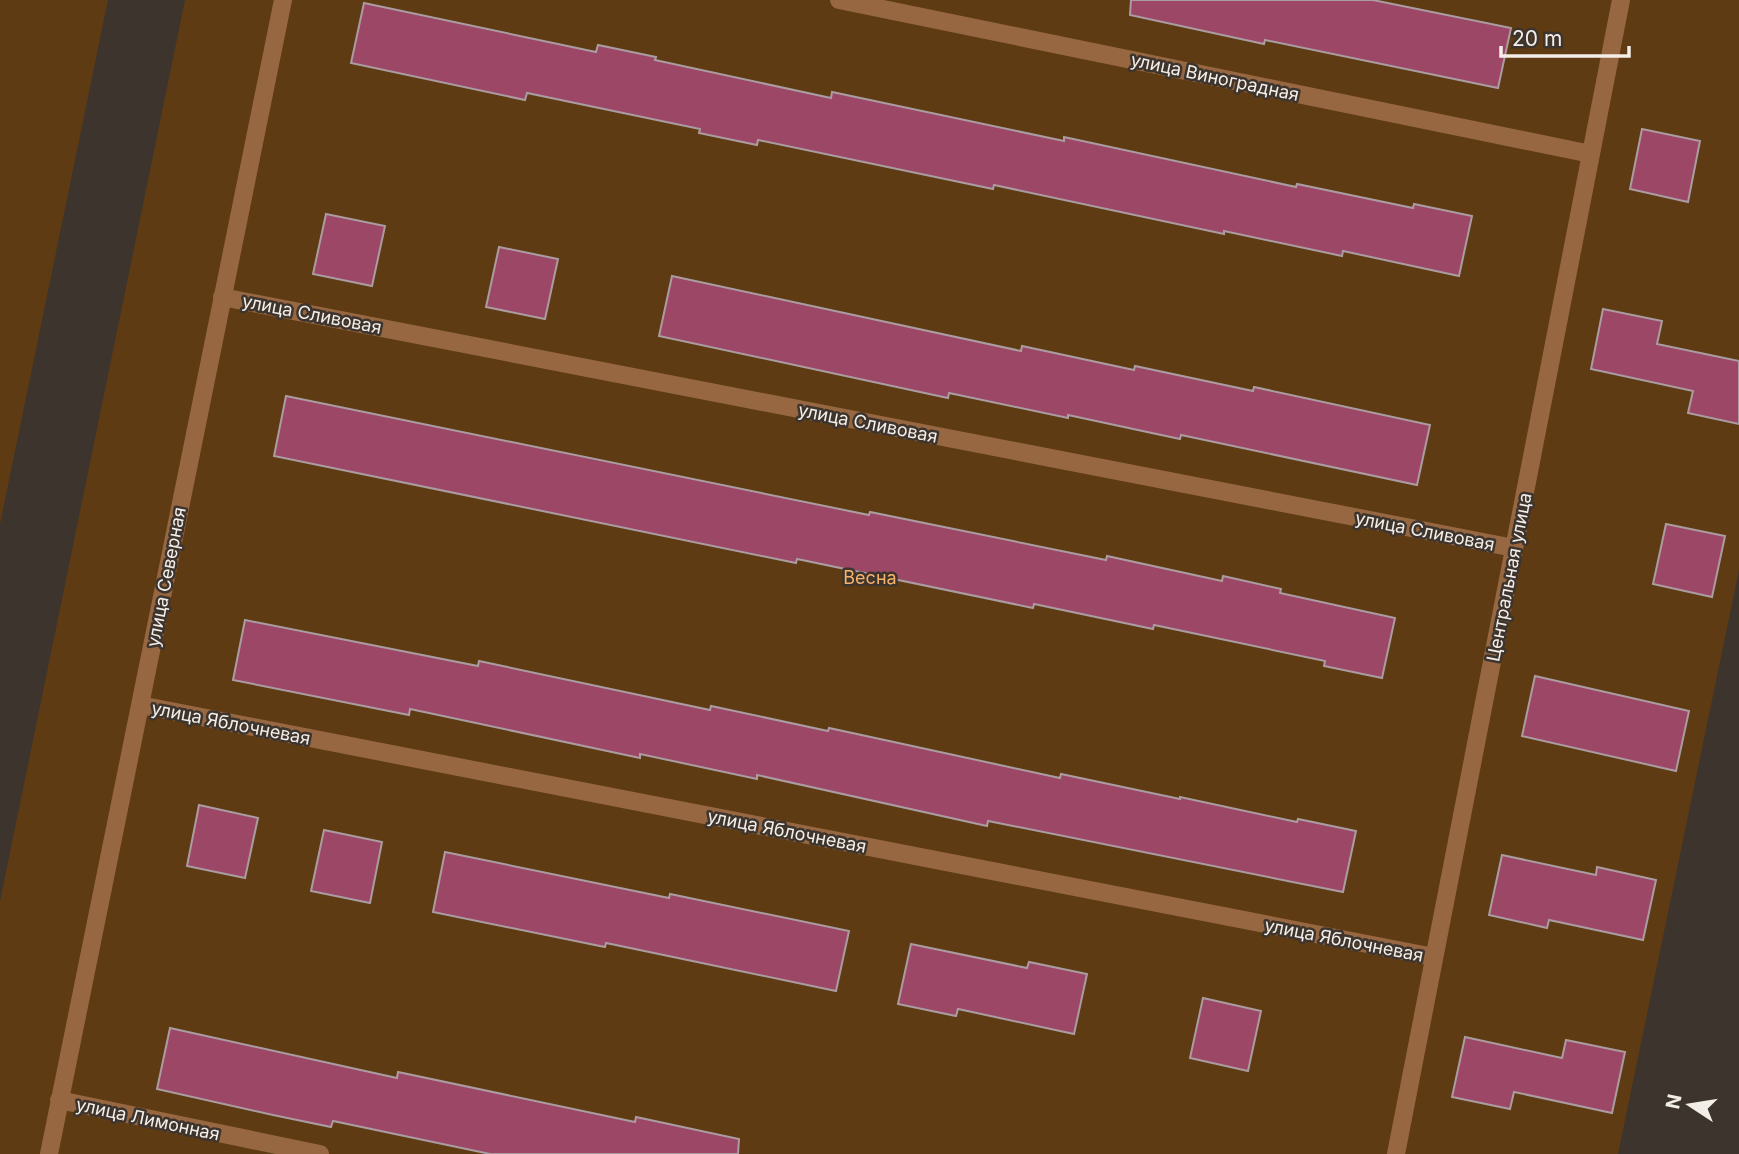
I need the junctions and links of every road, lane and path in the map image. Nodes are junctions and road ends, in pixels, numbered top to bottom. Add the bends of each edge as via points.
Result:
1 (283, 0) edge
2 (839, 0) edge
3 (1621, 0) edge
4 (1591, 154) junction
5 (222, 297) junction
6 (1514, 548) junction
7 (140, 705) junction
8 (1434, 957) junction
9 (60, 1100) junction
10 (49, 1154) edge
11 (320, 1154) edge
12 (1396, 1154) edge

1 - 5 street, улица Северная
2 - 4 street, улица Виноградная
3 - 4 street, Центральная улица
4 - 6 street, Центральная улица
5 - 6 street, улица Сливовая
5 - 7 street, улица Северная
6 - 8 street, Центральная улица
7 - 8 street, улица Яблочневая
7 - 9 street, улица Северная
8 - 12 street, Центральная улица
9 - 10 street, улица Северная
9 - 11 street, улица Лимонная

